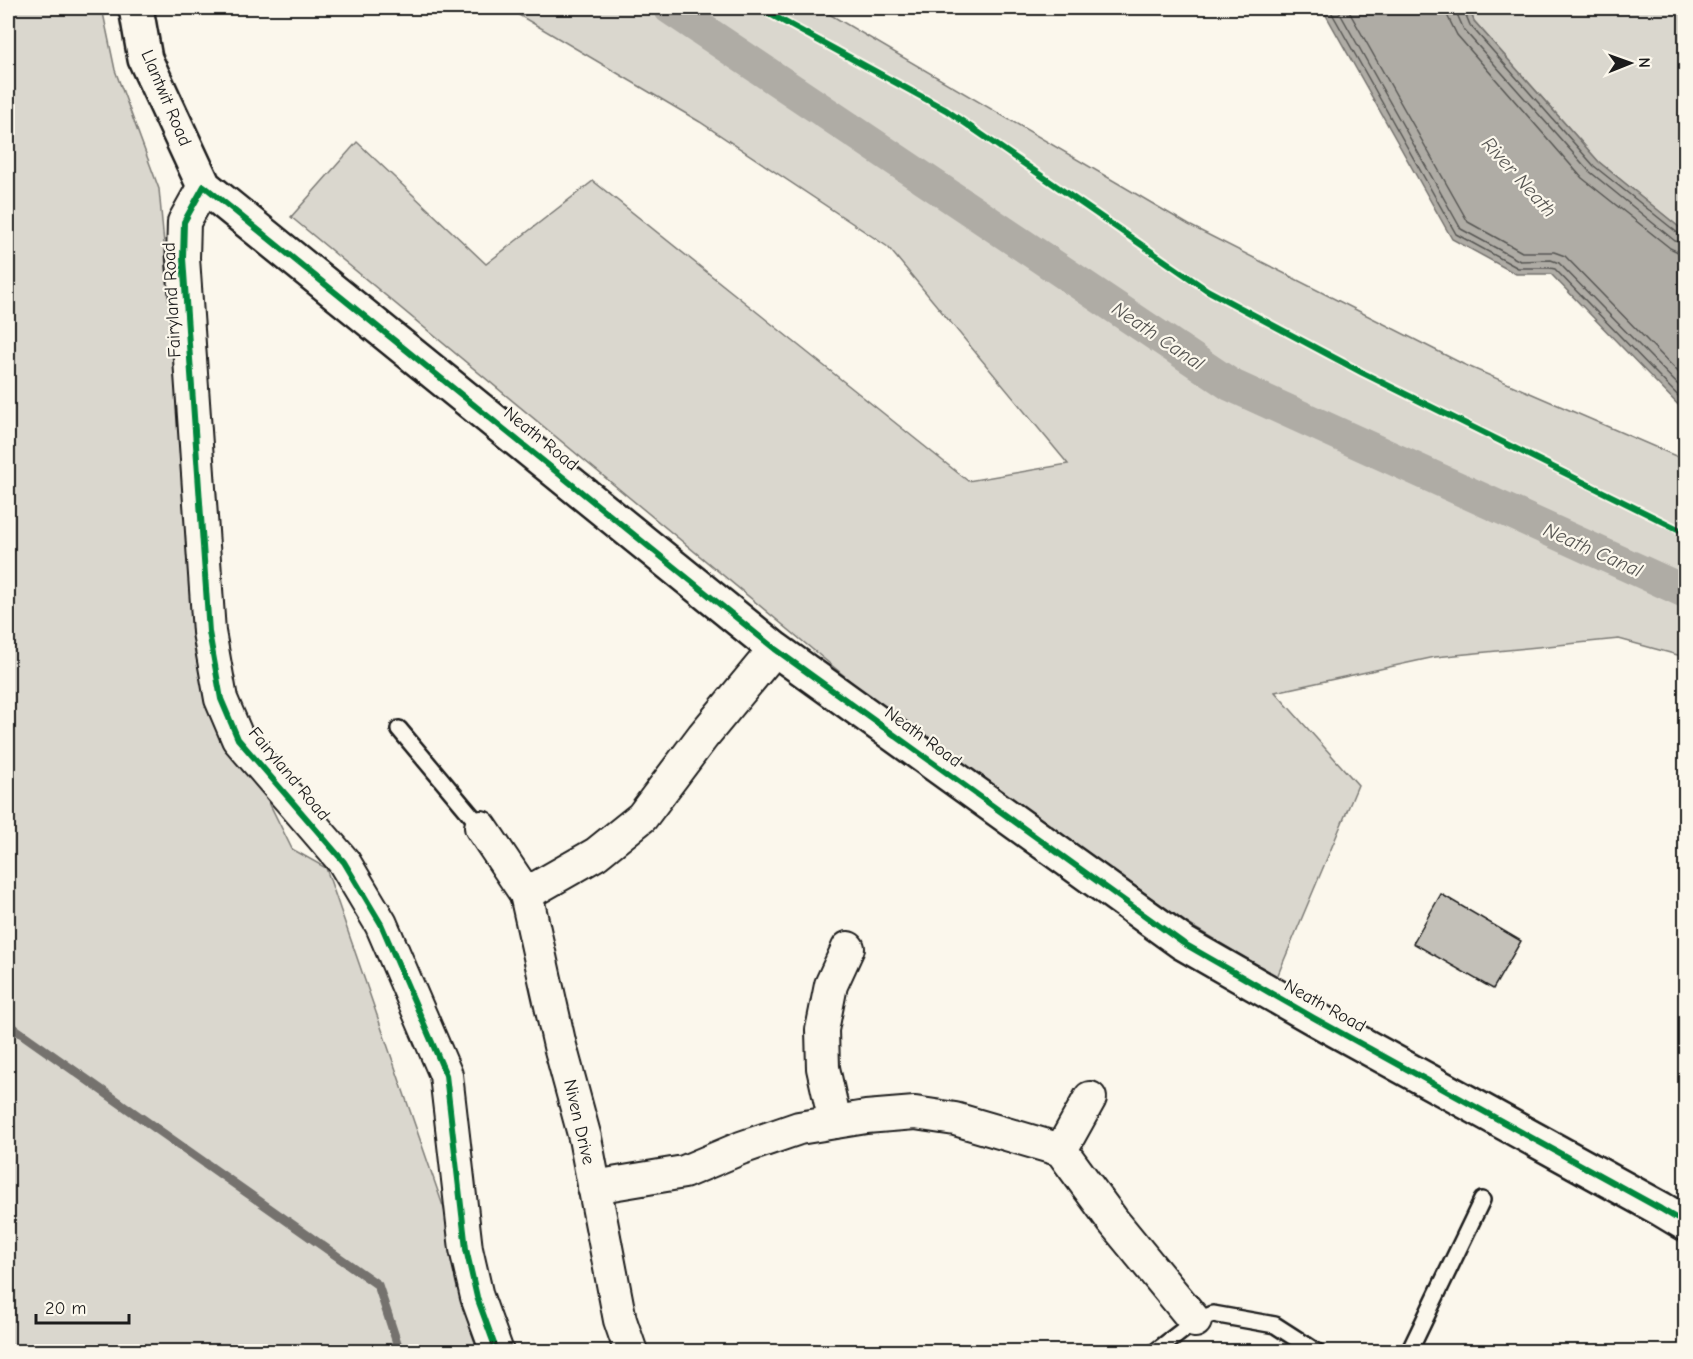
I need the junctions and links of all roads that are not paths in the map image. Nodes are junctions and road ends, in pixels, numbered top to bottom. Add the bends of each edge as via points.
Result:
1 (136, 8) edge
2 (204, 186) junction
3 (775, 649) junction
4 (399, 729) dead end
5 (481, 827) joint
6 (526, 894) junction
7 (848, 948) dead end
8 (1090, 1098) dead end
9 (835, 1122) junction
10 (1061, 1150) junction
11 (594, 1187) junction
12 (1482, 1200) dead end
13 (1686, 1224) edge
14 (1195, 1322) junction
15 (497, 1352) edge
16 (631, 1352) edge
17 (1155, 1352) edge
18 (1317, 1352) edge
19 (1409, 1352) edge

1 - 2 main road, Llantwit Road via 146,59
2 - 3 main road, Neath Road
2 - 15 street, Fairyland Road via 184,222 183,258 209,632 221,699 238,739 344,862 381,924 446,1075 466,1249 477,1297
3 - 6 street via 642,817 596,854
3 - 13 main road, Neath Road via 1183,943
4 - 5 lane
5 - 6 street
6 - 11 street, Niven Drive
7 - 9 street via 831,985 822,1030 823,1068
8 - 10 street
9 - 10 street via 915,1113 955,1119
9 - 11 street via 799,1128 684,1172
10 - 14 street
11 - 16 street, Niven Drive via 620,1320
12 - 19 lane
14 - 17 lane
14 - 18 lane via 1213,1314 1275,1325

